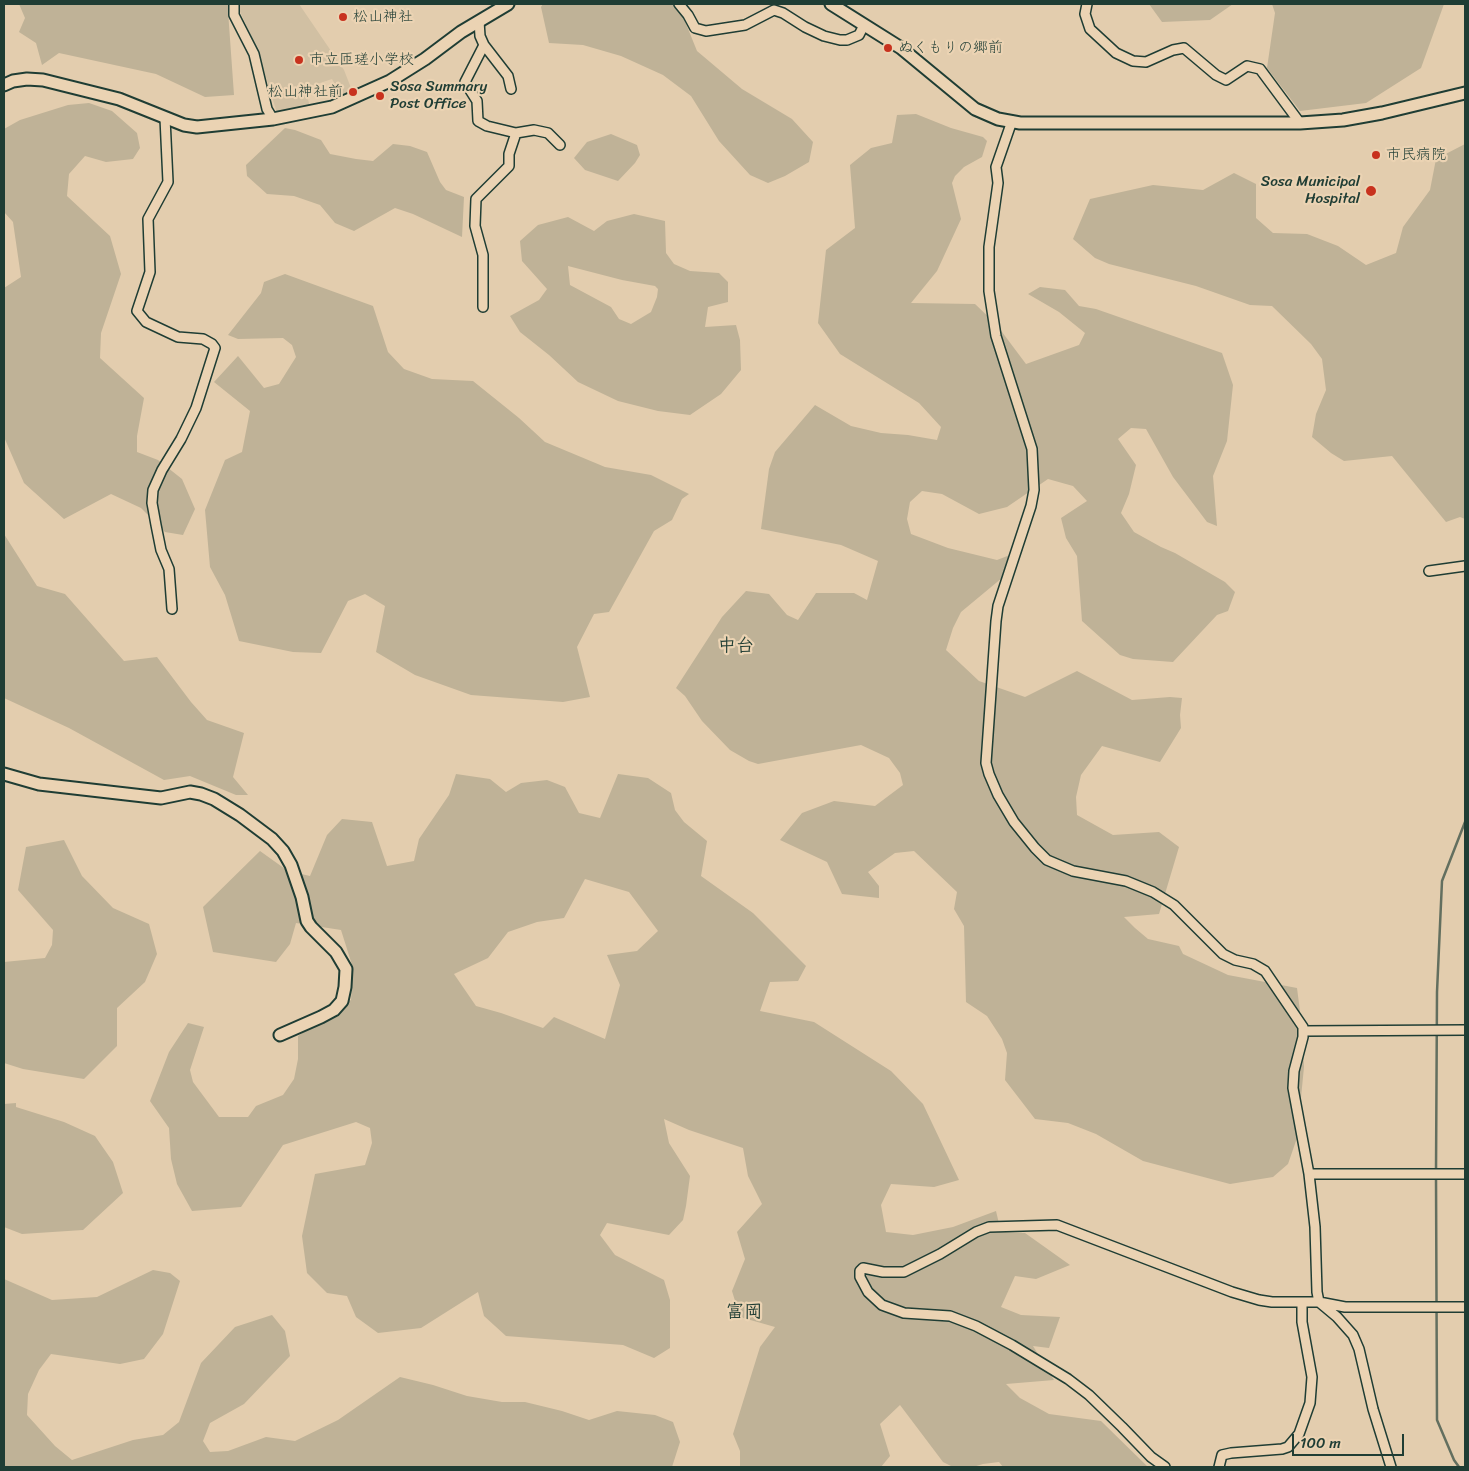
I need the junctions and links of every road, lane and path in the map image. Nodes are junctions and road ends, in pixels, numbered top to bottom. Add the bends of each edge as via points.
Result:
1 (234, 4) edge
2 (508, 4) edge
3 (679, 4) edge
4 (831, 4) edge
5 (1087, 4) edge
6 (479, 21) junction
7 (864, 25) junction
8 (484, 45) junction
9 (4, 85) edge
10 (511, 89) dead end
11 (1465, 93) edge
12 (165, 118) junction
13 (273, 119) junction
14 (1012, 121) junction
15 (1300, 123) junction
16 (516, 133) junction
17 (560, 145) dead end
18 (483, 307) dead end
19 (1465, 566) edge
20 (1429, 571) dead end
21 (172, 609) dead end
22 (4, 774) edge
23 (1465, 1030) edge
24 (1303, 1031) junction
25 (280, 1035) dead end
26 (1309, 1174) junction
27 (1465, 1174) edge
28 (1302, 1302) junction
29 (1319, 1302) junction
30 (1465, 1307) edge
31 (1165, 1467) edge
32 (1219, 1467) edge
33 (1391, 1467) edge

1 - 13 street via 234,14 254,54 267,109
2 - 6 street
3 - 7 street via 695,28 706,30 744,25 774,10 824,36 840,40 859,35
4 - 7 street
5 - 15 street via 1084,14 1090,29 1116,53 1133,61 1146,62 1184,48 1226,80 1247,66 1260,69
6 - 8 street
6 - 13 street via 390,81 332,107
7 - 14 street via 901,48 974,109
8 - 10 street via 508,76
8 - 16 street via 466,82 477,101 478,121
9 - 12 street via 27,79 43,80 119,99
11 - 15 street via 1382,113
12 - 13 street via 196,127
12 - 21 street via 168,182 148,219 150,272 136,311 146,322 178,337 203,339 214,348 196,408 153,490 152,503 168,569
14 - 15 street via 1029,124
14 - 24 street via 996,167 998,183 989,247 989,291 996,336 1032,449 1034,490 998,606 986,763 989,774 1014,822 1047,860 1073,871 1126,881 1174,904 1223,954 1264,971
16 - 17 street via 534,130 548,133
16 - 18 street via 509,166 476,200 475,226 483,255
19 - 20 street
22 - 25 street via 40,784 161,798 190,792 201,794 240,815 272,839 291,865 307,921 336,952 346,969 342,1001 334,1010
23 - 24 street
24 - 26 street via 1293,1088
26 - 27 street
26 - 29 street
28 - 29 street
28 - 31 street via 1272,1302 1232,1292 1057,1225 989,1227 904,1272 863,1268 860,1271 868,1292 882,1305 904,1313 950,1316 1012,1345 1068,1379
28 - 32 street via 1312,1377 1310,1403 1299,1434 1282,1449 1222,1455
29 - 30 street via 1344,1307
29 - 33 street via 1353,1335

